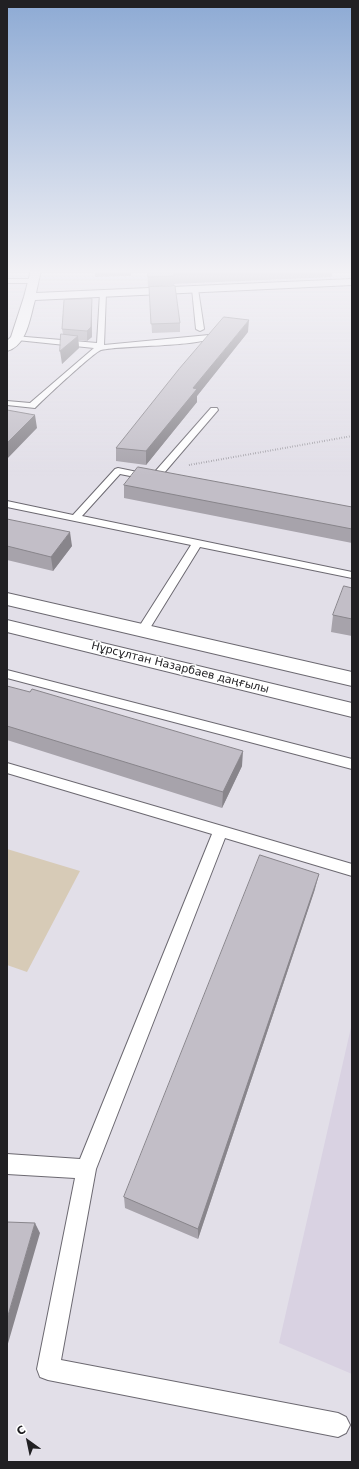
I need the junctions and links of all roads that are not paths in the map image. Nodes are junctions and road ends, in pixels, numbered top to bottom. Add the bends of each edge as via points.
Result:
1 (17, 338) edge
2 (22, 339) edge
3 (100, 339) edge
4 (200, 339) edge
5 (7, 347) edge
6 (99, 347) junction
7 (7, 403) edge
8 (214, 410) dead end
9 (158, 474) junction
10 (170, 480) edge
11 (7, 504) edge
12 (75, 518) junction
13 (197, 543) junction
14 (352, 575) edge
15 (7, 599) edge
16 (7, 626) edge
17 (143, 630) junction
18 (7, 674) edge
19 (352, 679) edge
20 (352, 710) edge
21 (352, 764) edge
22 (7, 768) edge
23 (221, 831) junction
24 (352, 870) edge
25 (7, 1164) edge
26 (86, 1169) junction
27 (338, 1425) dead end

1 - 5 main road
2 - 6 lane
3 - 6 lane
4 - 6 lane
6 - 7 lane via 32,406
8 - 9 lane
9 - 10 lane
9 - 12 lane via 118,471
11 - 12 lane
12 - 13 lane
13 - 14 lane
13 - 17 lane
15 - 17 main road
16 - 20 main road, Нұрсұлтан Назарбаев даңғылы
17 - 19 main road
18 - 21 lane
22 - 23 lane
23 - 24 lane
23 - 26 lane
25 - 26 lane
26 - 27 lane via 48,1369

